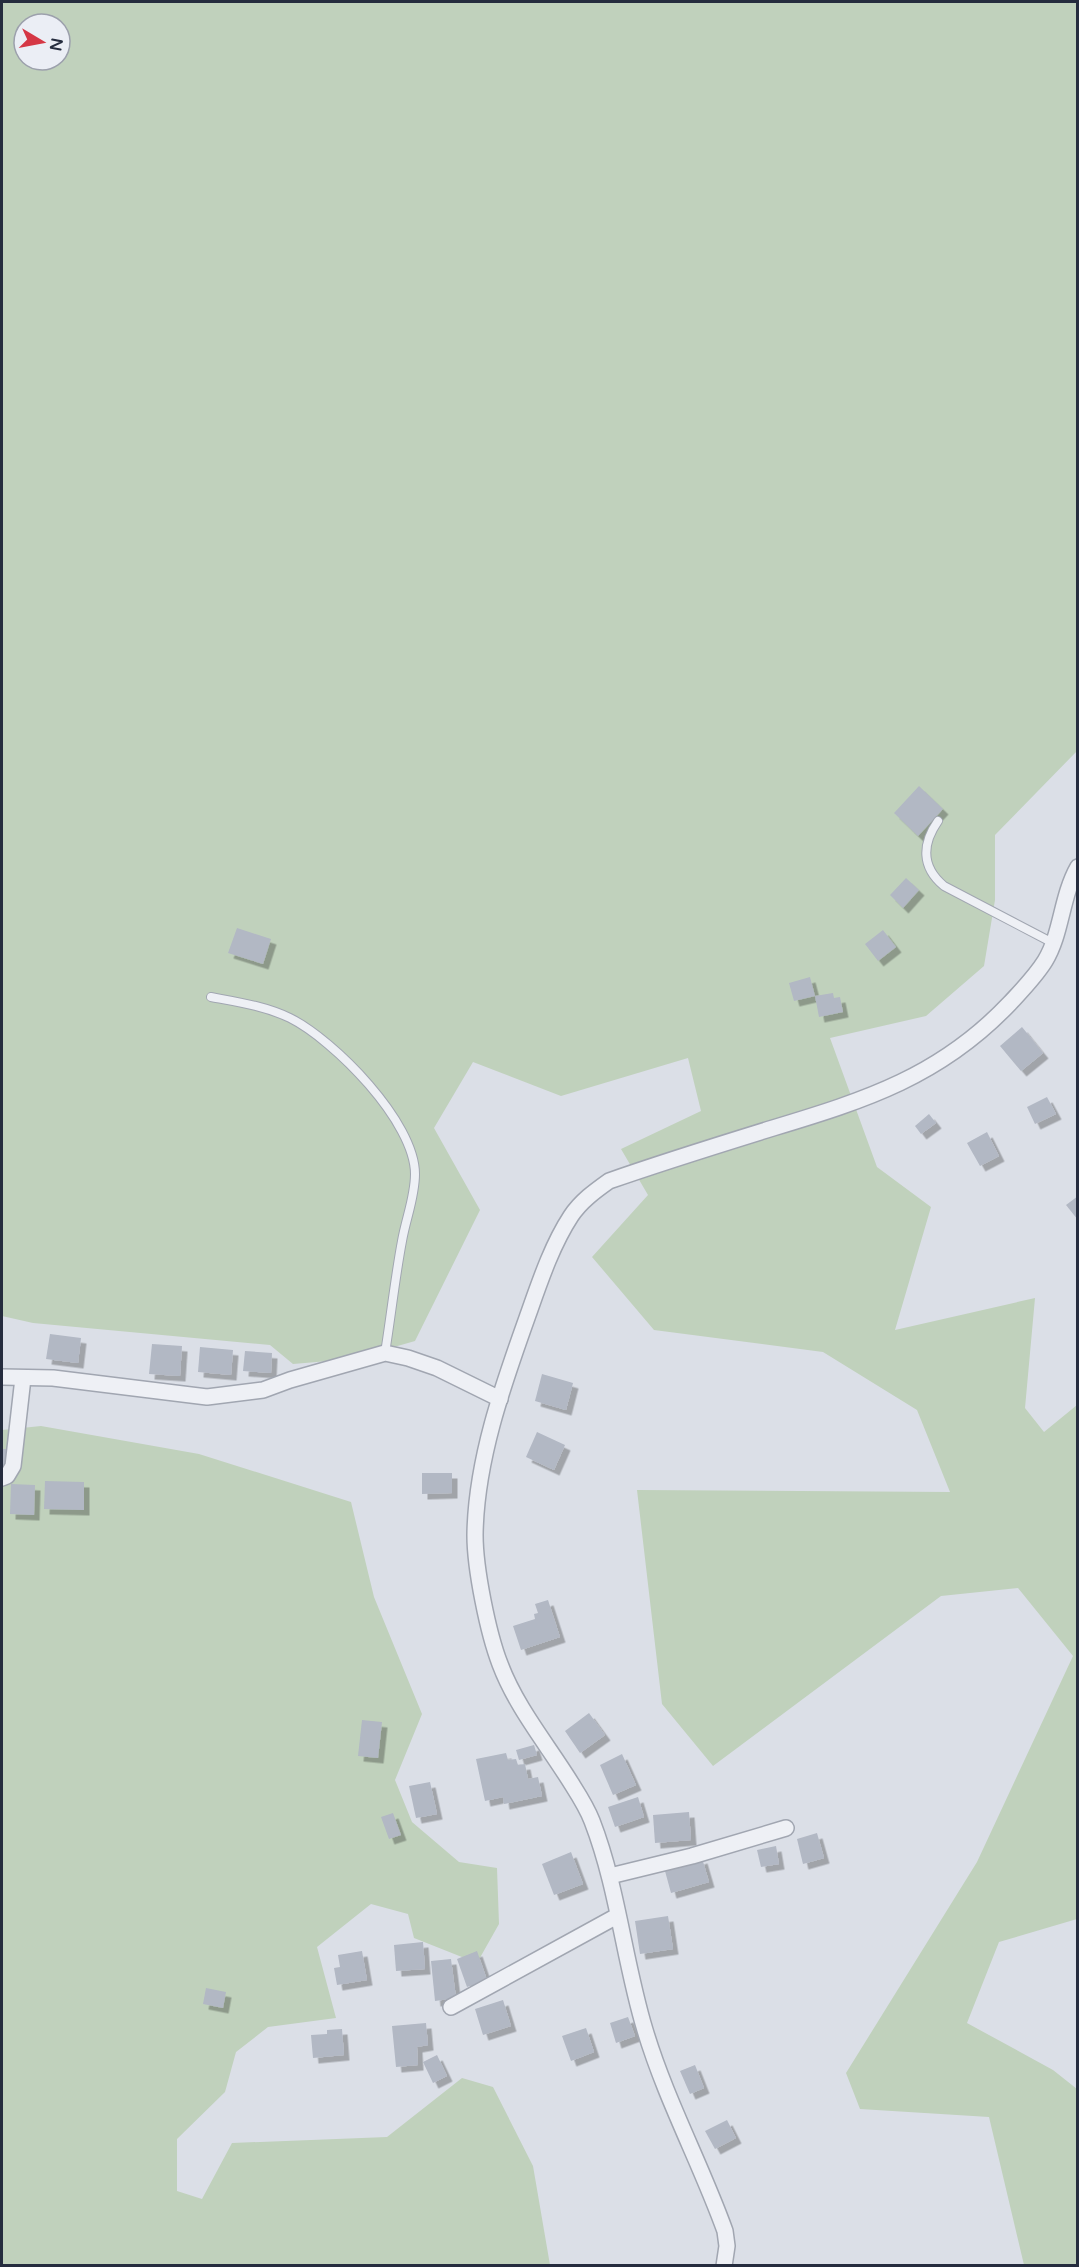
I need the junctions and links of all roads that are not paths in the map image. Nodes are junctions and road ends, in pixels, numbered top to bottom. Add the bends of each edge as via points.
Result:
1 (938, 821) dead end
2 (1077, 867) edge
3 (1053, 944) junction
4 (211, 997) dead end
5 (385, 1353) junction
6 (2, 1377) edge
7 (23, 1378) junction
8 (500, 1399) junction
9 (2, 1478) edge
10 (786, 1828) dead end
11 (610, 1876) junction
12 (617, 1916) junction
13 (451, 2007) dead end
14 (724, 2265) edge

1 - 3 lane via 929,834 927,849 928,869 933,877
2 - 3 street
3 - 8 street via 1028,984 996,1017 959,1049 920,1074 838,1108 609,1181 588,1197 561,1234 542,1276
4 - 5 lane via 253,1005 315,1032 358,1072 383,1102 407,1142 415,1172 412,1203 402,1238
5 - 7 street via 263,1390 207,1397 64,1379
5 - 8 street via 436,1368
6 - 7 street
7 - 9 street via 13,1466
8 - 11 street via 483,1468 475,1538 490,1630 513,1694 591,1818
10 - 11 street
11 - 12 street
12 - 13 street
12 - 14 street via 646,2033 725,2231 728,2246

